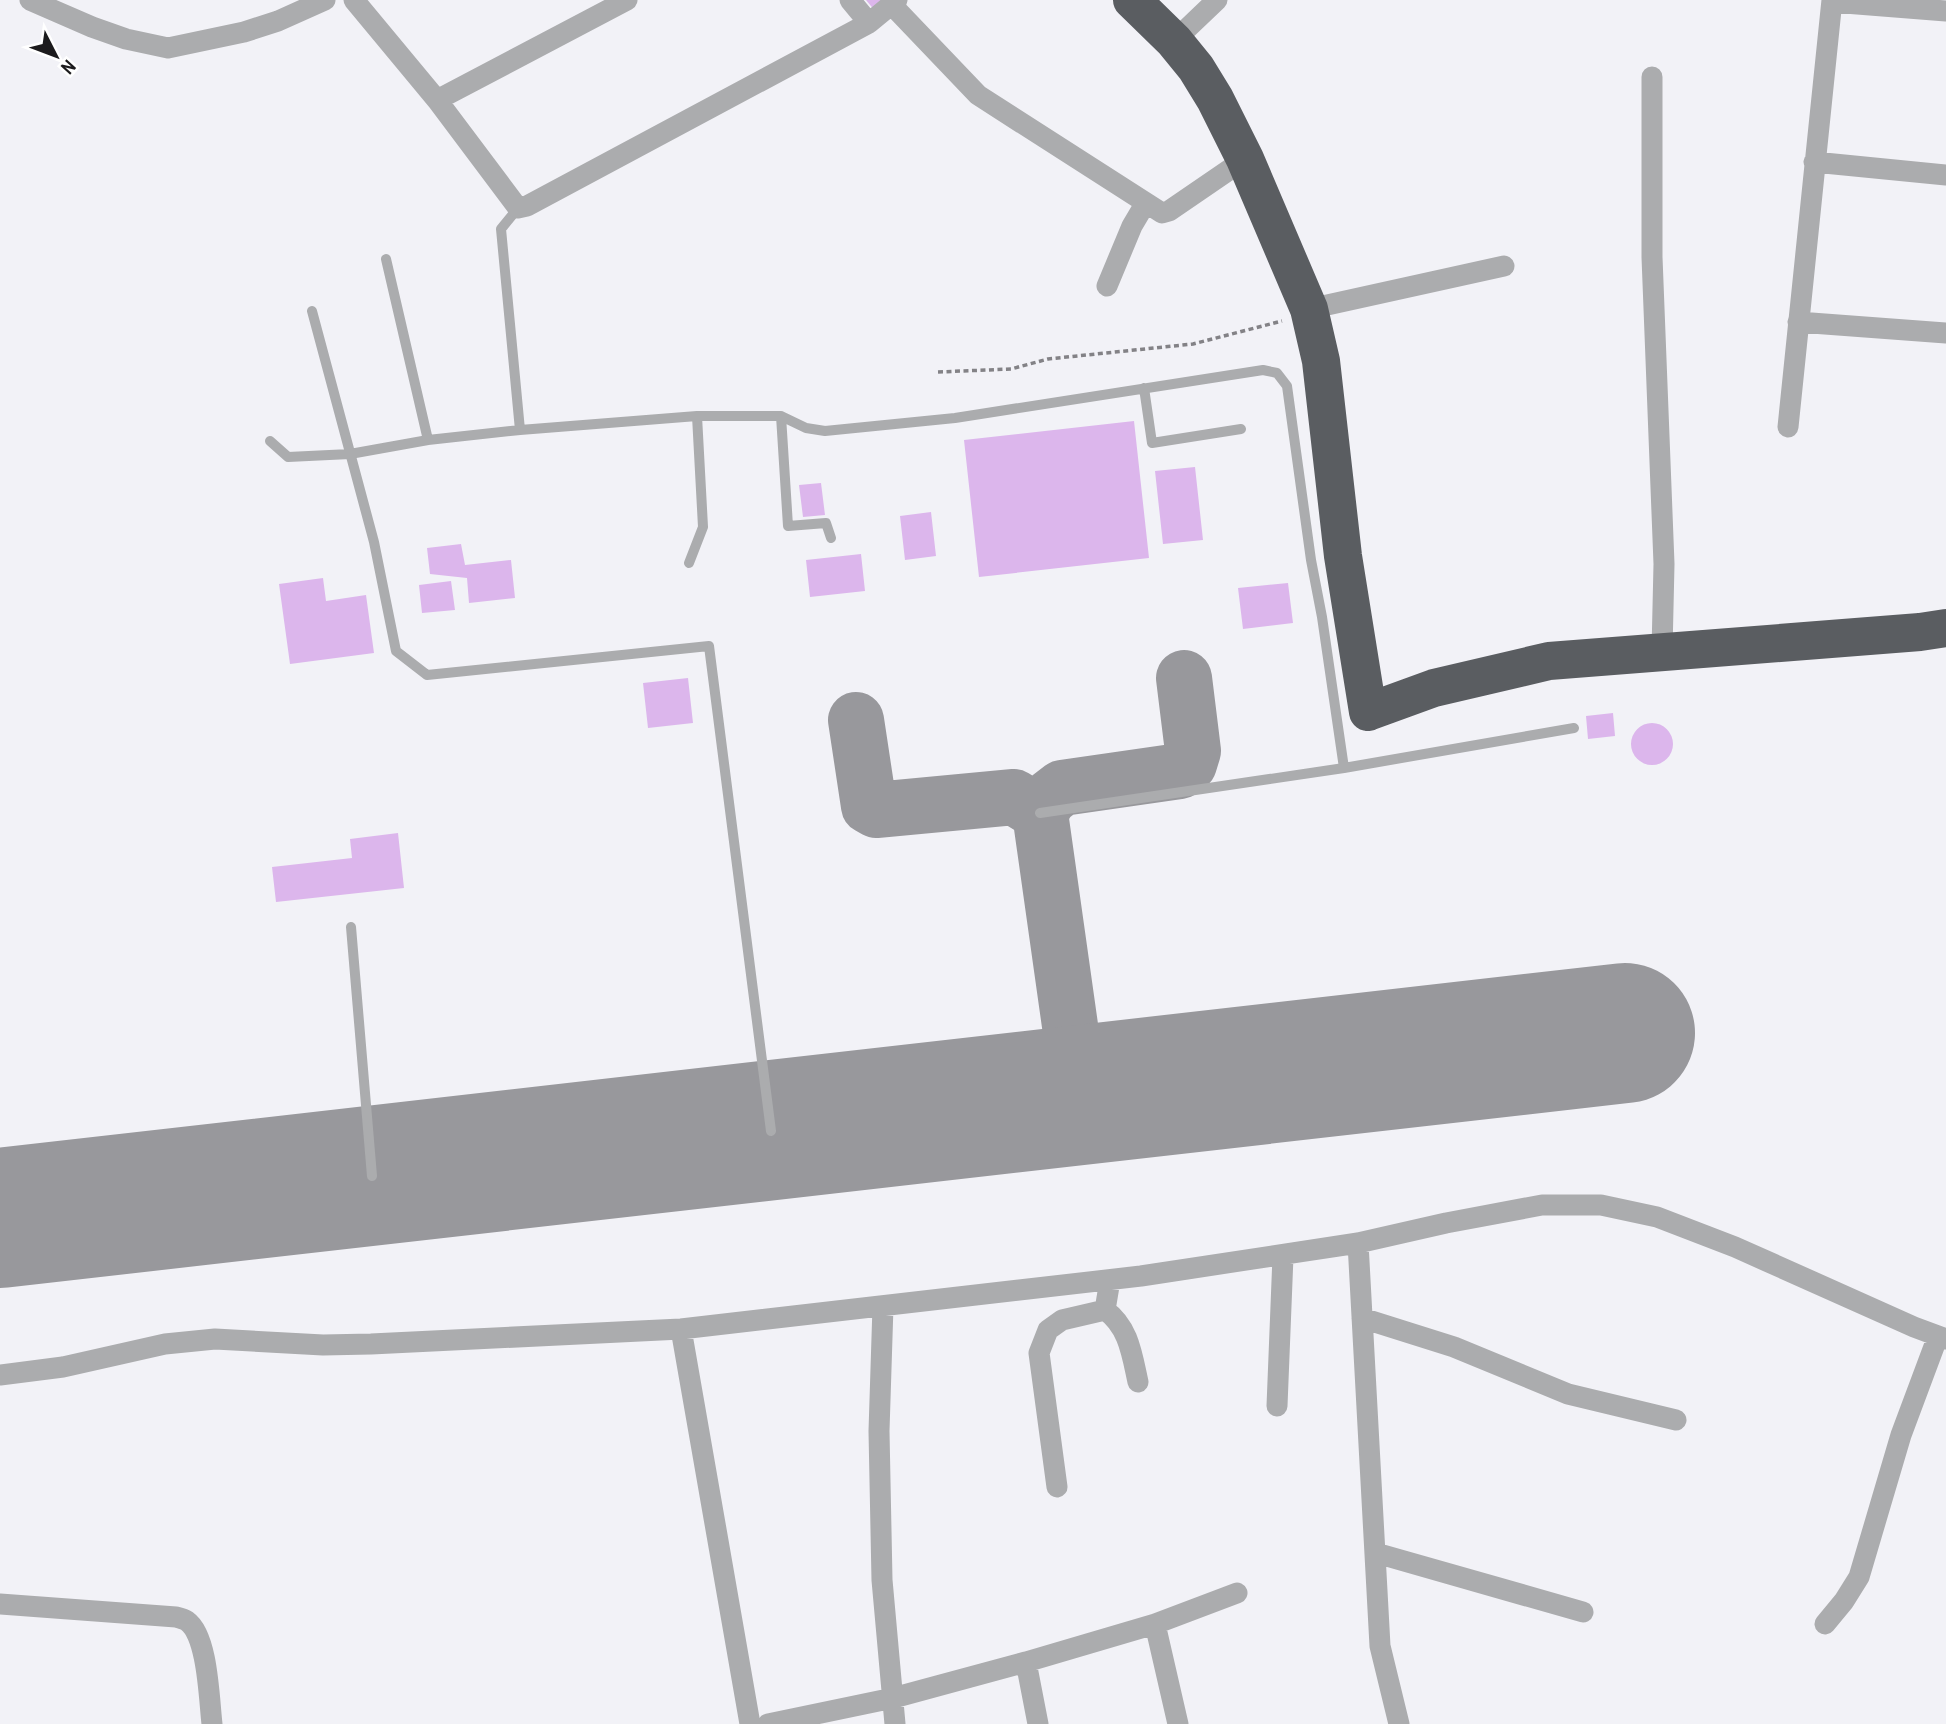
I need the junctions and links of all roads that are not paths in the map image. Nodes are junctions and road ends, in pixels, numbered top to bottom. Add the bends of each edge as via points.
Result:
1 (30, 0) edge
2 (325, 0) edge
3 (354, 0) edge
4 (627, 0) edge
5 (850, 0) edge
6 (1132, 0) edge
7 (1217, 0) edge
8 (1832, 1) edge
9 (895, 2) edge
10 (1946, 11) edge
11 (869, 23) junction
12 (1174, 41) junction
13 (1652, 77) dead end
14 (437, 100) junction
15 (1245, 159) junction
16 (1814, 162) junction
17 (1946, 175) edge
18 (1145, 204) junction
19 (518, 208) junction
20 (386, 259) dead end
21 (1504, 266) dead end
22 (1107, 286) dead end
23 (312, 311) dead end
24 (1310, 311) junction
25 (1798, 321) junction
26 (1946, 333) edge
27 (1144, 388) junction
28 (697, 416) junction
29 (781, 416) junction
30 (1788, 426) dead end
31 (1241, 429) dead end
32 (520, 430) junction
33 (428, 440) junction
34 (270, 441) dead end
35 (350, 454) junction
36 (831, 538) dead end
37 (1327, 558) junction
38 (689, 563) dead end
39 (1946, 628) edge
40 (1662, 651) junction
41 (1946, 652) edge
42 (1368, 712) junction
43 (1574, 728) dead end
44 (1345, 768) junction
45 (1040, 813) dead end
46 (351, 927) dead end
47 (771, 1131) dead end
48 (372, 1176) dead end
49 (1358, 1243) junction
50 (1283, 1256) junction
51 (1110, 1280) junction
52 (883, 1306) junction
53 (1105, 1310) junction
54 (1362, 1318) junction
55 (681, 1329) junction
56 (1942, 1337) edge
57 (0, 1375) edge
58 (1139, 1382) dead end
59 (1277, 1406) dead end
60 (1676, 1420) dead end
61 (1056, 1487) dead end
62 (1376, 1553) junction
63 (1237, 1593) dead end
64 (0, 1604) edge
65 (1583, 1612) dead end
66 (1155, 1624) junction
67 (1825, 1624) dead end
68 (1026, 1662) junction
69 (892, 1698) junction
70 (212, 1724) edge
71 (750, 1724) edge
72 (768, 1724) edge
73 (895, 1724) edge
74 (1038, 1724) edge
75 (1178, 1724) edge
76 (1399, 1724) edge

1 - 2 street via 126,39 175,48 267,25
3 - 14 street
4 - 14 street
5 - 11 street
6 - 12 highway
7 - 12 street
8 - 10 street
8 - 16 street
9 - 11 street
9 - 18 street via 978,95
11 - 19 street
12 - 15 highway via 1215,99
13 - 40 street via 1652,257 1664,564
14 - 19 street
15 - 18 street via 1170,211 1161,213
15 - 24 highway
16 - 17 street
16 - 25 street
18 - 22 street
19 - 32 lane via 501,229
20 - 33 lane
21 - 24 street
23 - 35 lane
24 - 37 highway via 1321,361
25 - 26 street
25 - 30 street
27 - 29 lane via 955,418 825,431
27 - 31 lane via 1152,443
27 - 37 lane via 1263,370 1277,373 1287,386
28 - 29 lane
28 - 32 lane
28 - 38 lane via 703,527
29 - 36 lane via 788,526 826,523
32 - 33 lane
33 - 35 lane
34 - 35 lane via 288,457
35 - 47 lane via 396,650 427,674 709,646
37 - 42 highway
37 - 44 lane via 1322,617
39 - 40 highway
40 - 42 highway via 1549,661 1434,688
41 - 42 highway via 1554,683 1388,722
43 - 44 lane
44 - 45 lane
46 - 48 lane
49 - 50 street
49 - 54 street
49 - 56 street via 1542,1205 1601,1205 1657,1217 1735,1247
50 - 51 street
50 - 59 street
51 - 52 street
51 - 53 street
52 - 55 street
52 - 69 street via 879,1431 882,1580
53 - 58 street via 1127,1335
53 - 61 street via 1062,1320 1048,1330 1040,1353
54 - 60 street via 1454,1347 1568,1394
54 - 62 street
55 - 57 street via 371,1344 215,1339
55 - 71 street
56 - 67 street via 1901,1435 1859,1577
62 - 65 street
62 - 76 street via 1380,1646
63 - 66 street
64 - 70 street via 176,1617 187,1622 203,1654
66 - 68 street
66 - 75 street
68 - 69 street
68 - 74 street
69 - 72 street
69 - 73 street

